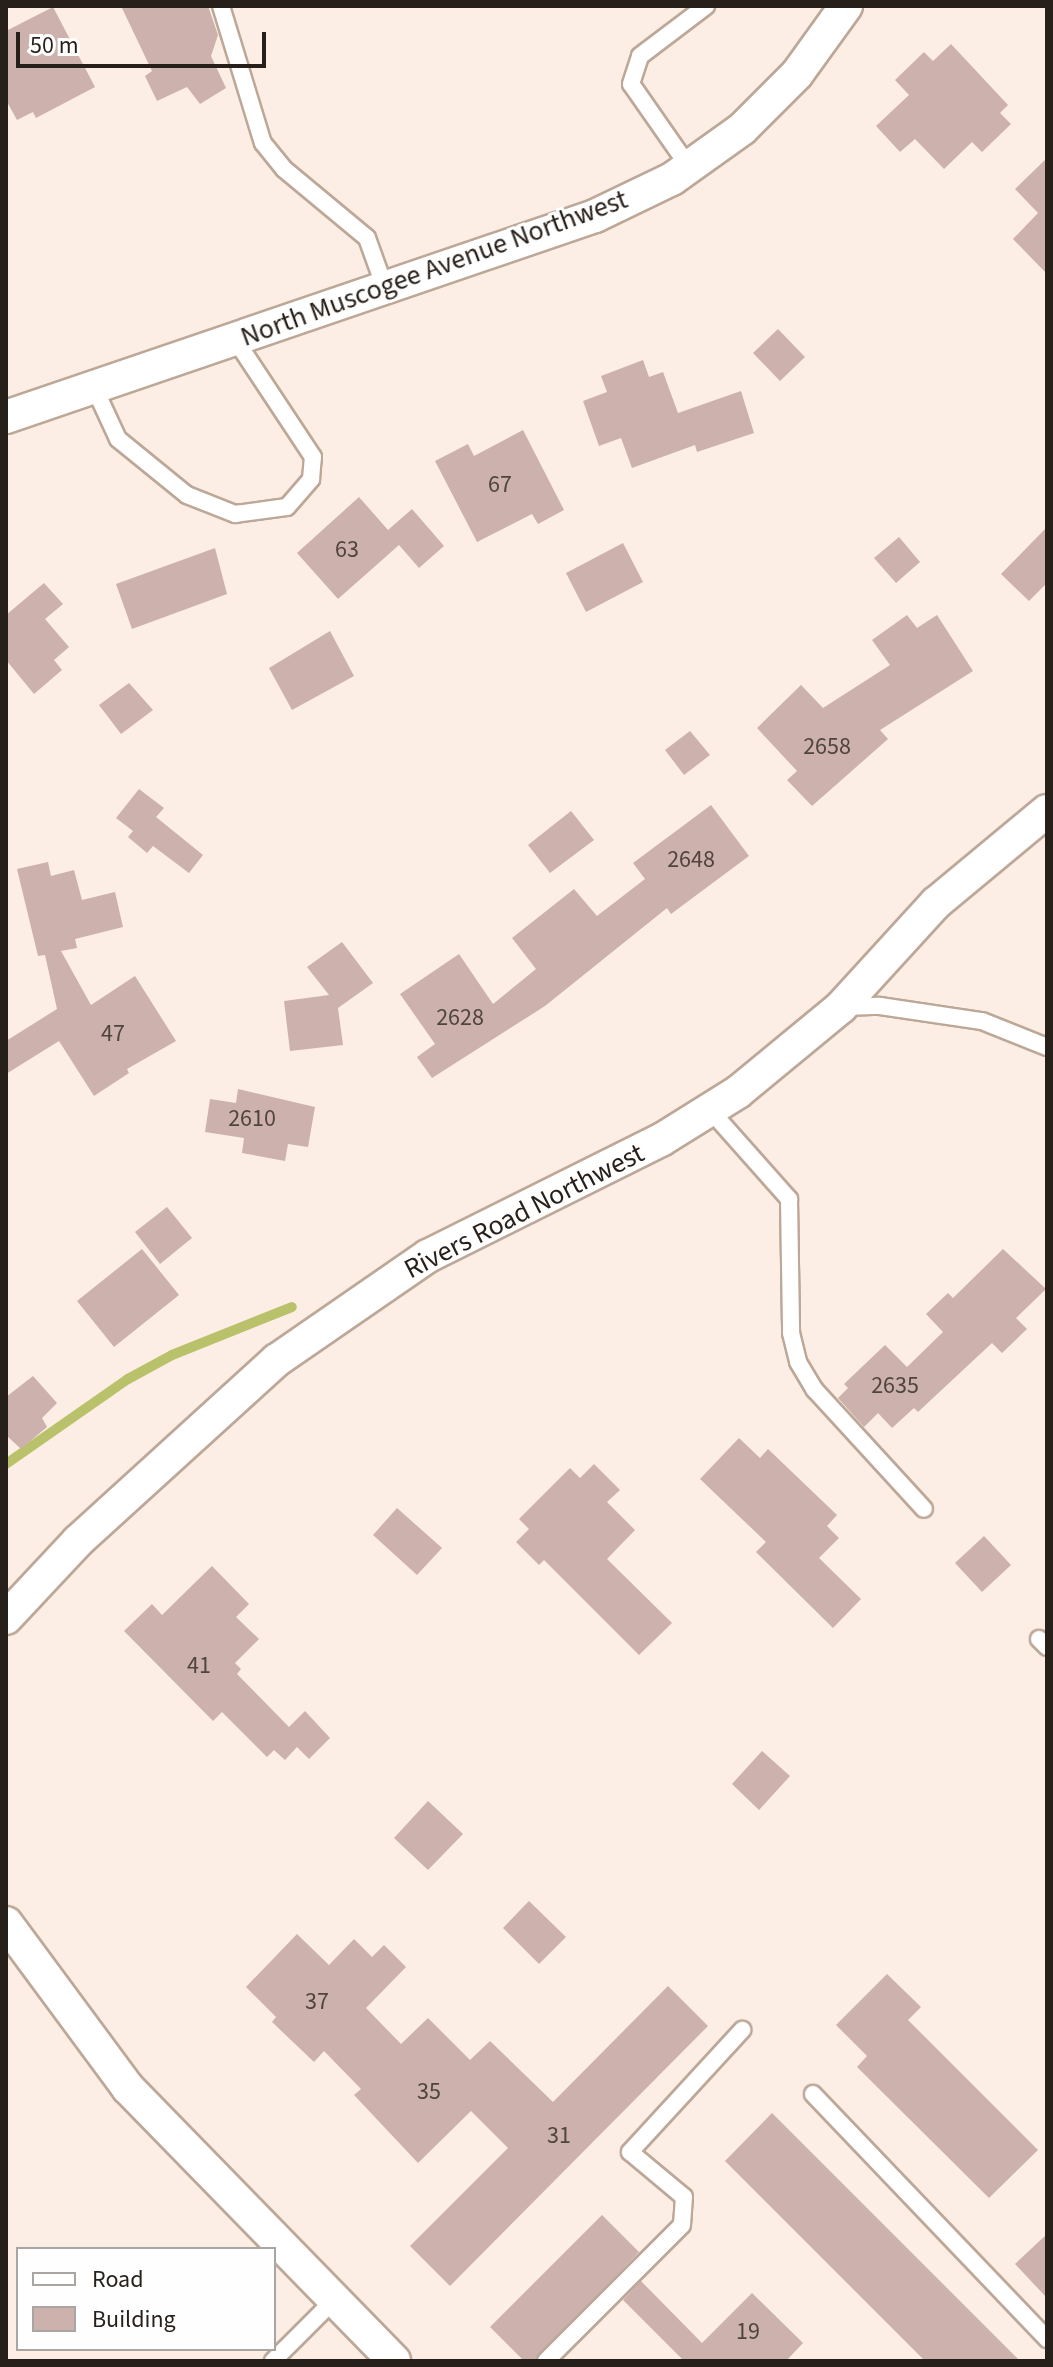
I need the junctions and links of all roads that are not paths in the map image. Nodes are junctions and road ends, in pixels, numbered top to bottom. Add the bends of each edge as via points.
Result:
1 (221, 6) edge
2 (706, 6) edge
3 (846, 6) edge
4 (689, 167) junction
5 (385, 288) junction
6 (235, 339) junction
7 (94, 387) junction
8 (6, 417) edge
9 (1047, 811) edge
10 (841, 1007) junction
11 (1047, 1047) edge
12 (710, 1110) junction
13 (924, 1509) dead end
14 (6, 1618) edge
15 (6, 1923) edge
16 (742, 2030) dead end
17 (813, 2094) dead end
18 (334, 2300) junction
19 (1047, 2339) edge
20 (273, 2361) edge
21 (394, 2361) edge
22 (546, 2361) edge

1 - 5 lane via 263,143 284,169 367,238
2 - 4 lane via 640,56 631,84
3 - 4 street, North Muscogee Avenue Northwest via 797,74 742,129
4 - 5 street, North Muscogee Avenue Northwest via 595,216
5 - 6 street, North Muscogee Avenue Northwest
6 - 7 street, North Muscogee Avenue Northwest
6 - 7 lane via 313,457 311,479 287,507 235,514 187,495 118,439
7 - 8 street, North Muscogee Avenue Northwest
9 - 10 street, Rivers Road Northwest via 936,903
10 - 11 lane via 880,1006 982,1021
10 - 12 street, Rivers Road Northwest
12 - 13 lane via 789,1199 791,1333 798,1362 815,1390
12 - 14 street, Rivers Road Northwest via 661,1140 428,1256 344,1310 203,1423
15 - 18 street via 128,2088
16 - 22 lane via 630,2152 684,2197 682,2225
17 - 19 lane
18 - 20 lane
18 - 21 street

